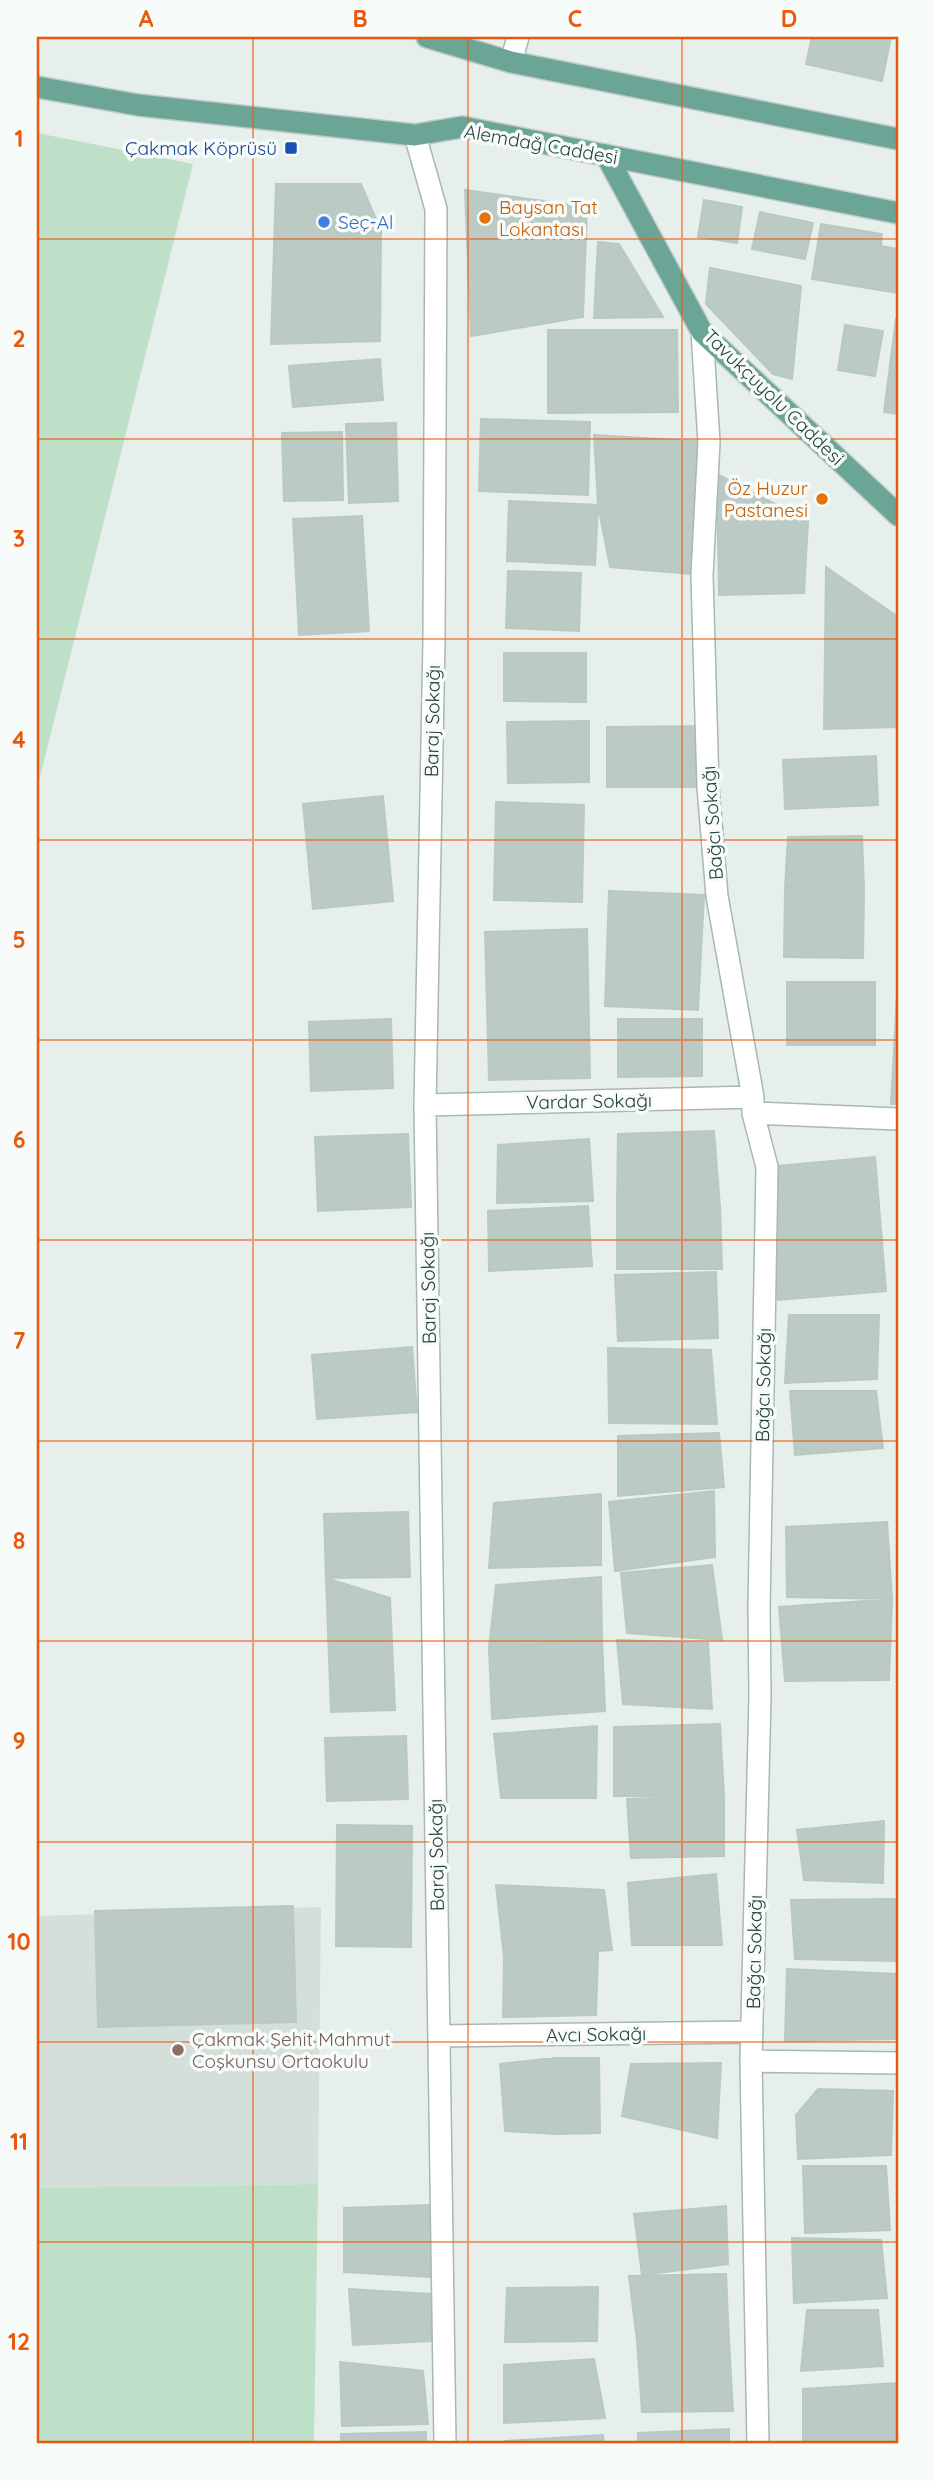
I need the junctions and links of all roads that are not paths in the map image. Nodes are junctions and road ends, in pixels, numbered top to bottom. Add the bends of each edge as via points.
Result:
1 (427, 37) edge
2 (518, 37) edge
3 (511, 62) junction
4 (37, 88) edge
5 (415, 135) junction
6 (898, 139) edge
7 (606, 155) junction
8 (898, 213) edge
9 (702, 332) junction
10 (898, 515) edge
11 (425, 1105) junction
12 (753, 1105) junction
13 (898, 1119) edge
14 (752, 2032) junction
15 (439, 2036) junction
16 (751, 2061) junction
17 (898, 2063) edge
18 (445, 2444) edge
19 (758, 2444) edge

1 - 3 main road
2 - 3 street
3 - 6 main road
4 - 5 main road, Alemdağ Caddesi via 138,105
5 - 7 main road, Alemdağ Caddesi via 462,127
5 - 11 street, Baraj Sokağı via 436,209
7 - 8 main road, Alemdağ Caddesi
7 - 9 main road, Tavukçuyolu Caddesi
9 - 10 main road, Tavukçuyolu Caddesi
9 - 12 street, Bağcı Sokağı via 709,442 702,575 708,787 717,896
11 - 12 street, Vardar Sokağı
11 - 15 street, Baraj Sokağı
12 - 13 street, Vardar Sokağı
12 - 14 street, Bağcı Sokağı via 767,1167
14 - 15 street, Avcı Sokağı
14 - 16 street, Bağcı Sokağı
15 - 18 street, Baraj Sokağı
16 - 17 street
16 - 19 street, Bağcı Sokağı

